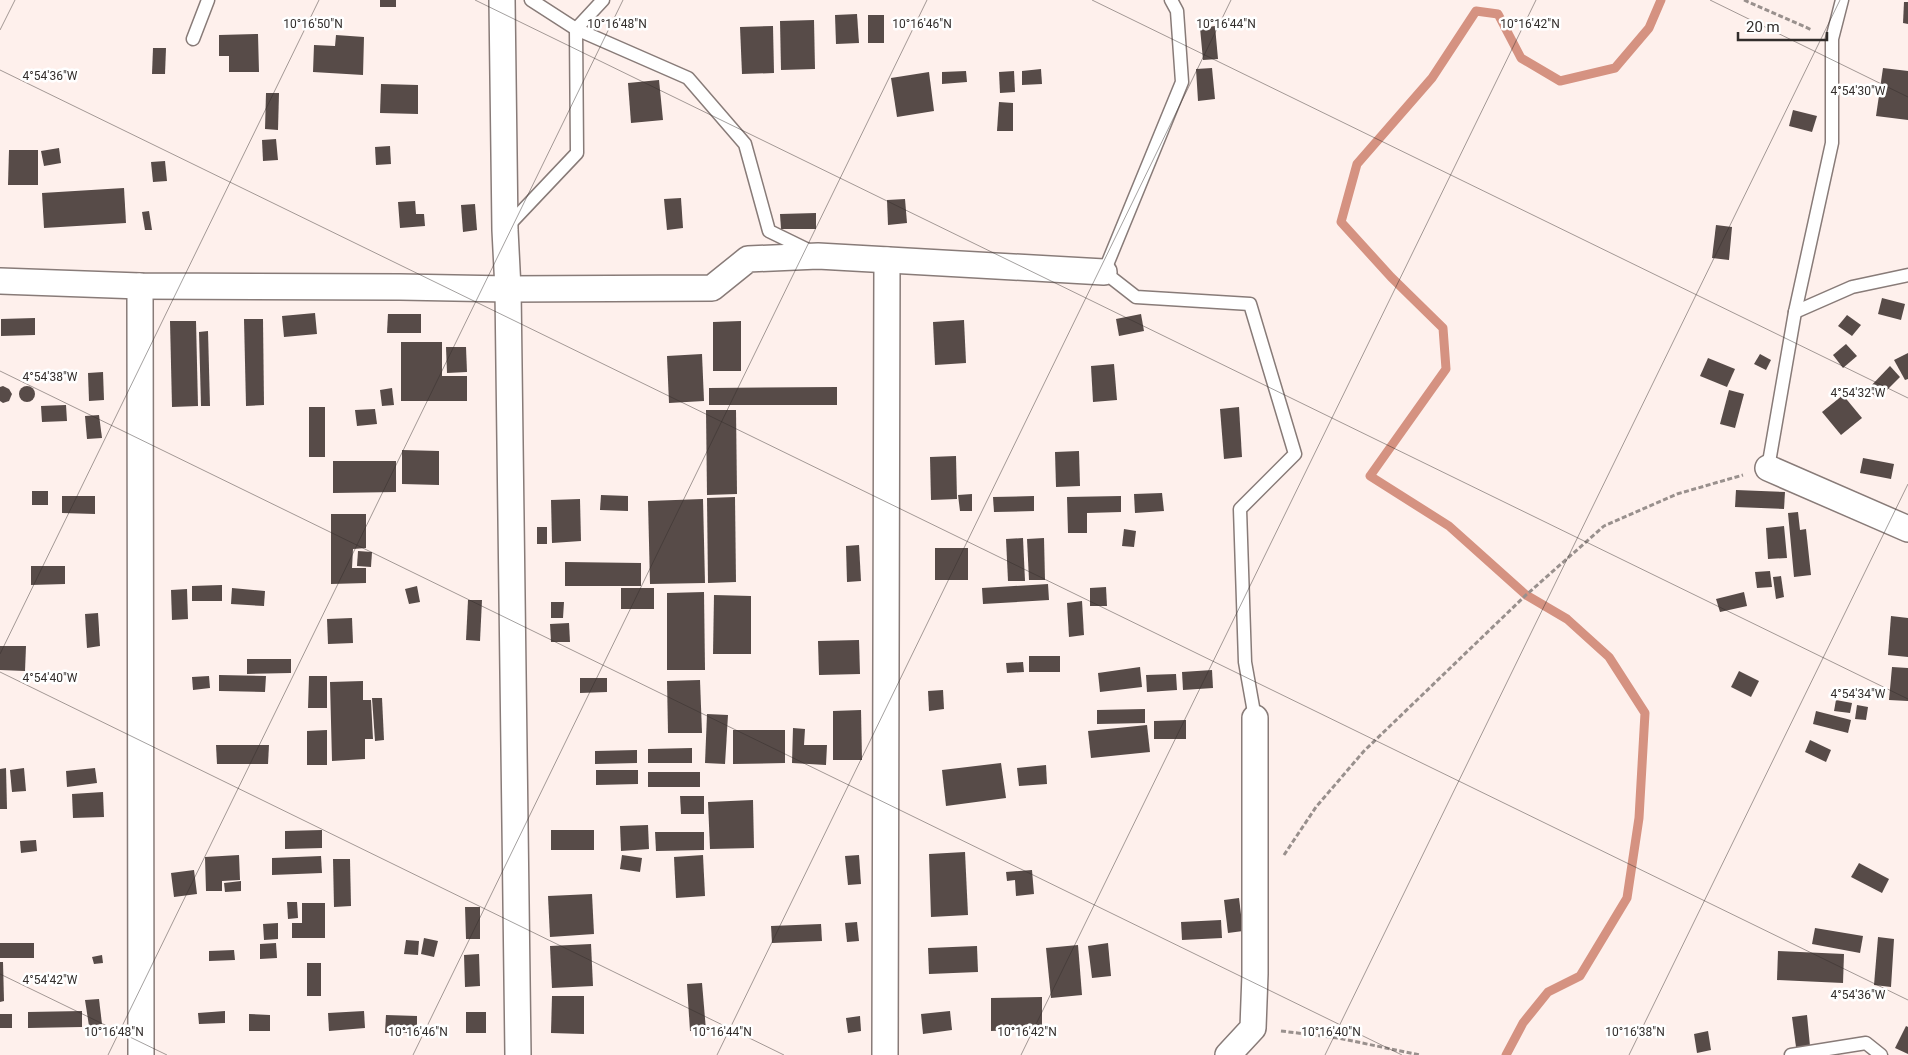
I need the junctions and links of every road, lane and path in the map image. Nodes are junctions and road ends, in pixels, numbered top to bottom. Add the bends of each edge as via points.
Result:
1 (208, 0) edge
2 (502, 0) edge
3 (530, 0) edge
4 (603, 0) edge
5 (1171, 0) edge
6 (1744, 0) edge
7 (1842, 0) edge
8 (576, 29) junction
9 (193, 39) dead end
10 (1832, 39) junction
11 (505, 230) junction
12 (818, 256) junction
13 (887, 260) junction
14 (1104, 272) junction
15 (1908, 275) edge
16 (0, 281) edge
17 (140, 286) junction
18 (508, 289) junction
19 (1795, 312) junction
20 (1768, 468) junction
21 (1908, 529) edge
22 (1255, 718) joint
23 (1283, 856) dead end
24 (1253, 1028) junction
25 (142, 1055) edge
26 (518, 1055) edge
27 (885, 1055) edge
28 (1228, 1055) edge
29 (1420, 1055) edge
30 (1791, 1055) edge
31 (1882, 1055) edge

1 - 9 lane
2 - 11 street
3 - 8 lane
4 - 8 lane
5 - 14 lane via 1177,11 1182,82
6 - 10 path
7 - 10 lane
8 - 11 lane via 576,152
8 - 12 lane via 688,78 745,144 769,231
10 - 19 lane via 1832,143
11 - 18 street
12 - 13 street
12 - 18 street via 748,259 712,288
13 - 14 street
13 - 27 street
14 - 22 lane via 1136,297 1250,304 1295,454 1240,509 1245,662
15 - 19 lane via 1852,287
16 - 17 street
17 - 18 street
17 - 25 street
18 - 26 street
19 - 20 lane
20 - 21 street
20 - 23 path via 1677,494 1604,526 1526,595 1364,751 1316,807
22 - 24 street
24 - 28 street
24 - 29 path via 1338,1038
30 - 31 lane via 1866,1043

